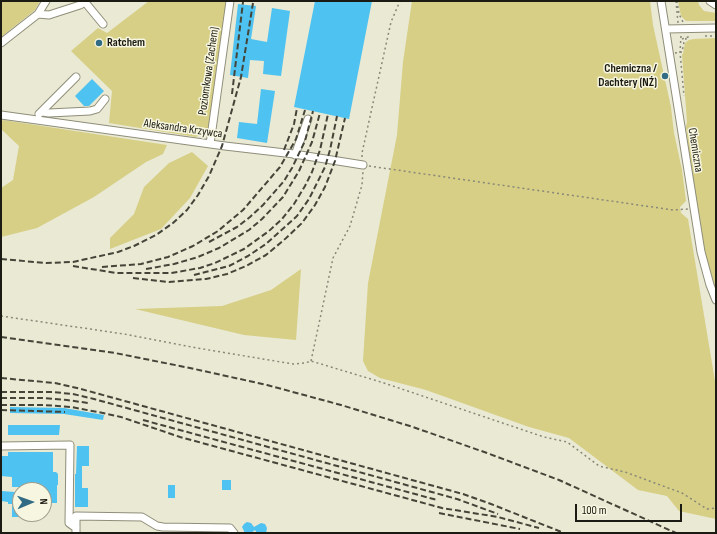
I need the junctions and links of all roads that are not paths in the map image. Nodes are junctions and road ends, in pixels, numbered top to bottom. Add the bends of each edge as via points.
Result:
1 (46, 1) edge
2 (85, 1) edge
3 (230, 1) edge
4 (661, 1) edge
5 (710, 1) edge
6 (716, 4) edge
7 (38, 14) junction
8 (103, 24) dead end
9 (716, 28) edge
10 (666, 29) junction
11 (1, 43) edge
12 (76, 77) dead end
13 (105, 99) dead end
14 (42, 112) junction
15 (1, 115) edge
16 (308, 119) dead end
17 (34, 120) junction
18 (210, 144) junction
19 (295, 154) junction
20 (363, 166) road end
21 (716, 300) edge
22 (1, 446) edge
23 (76, 531) edge
24 (234, 533) edge

1 - 7 street
2 - 7 street via 49,15
2 - 8 street
3 - 18 street, Poziomkowa (Zachem)
4 - 10 street, Chemiczna
5 - 6 street
7 - 11 street
9 - 10 street
10 - 21 street, Chemiczna via 693,209 704,264
12 - 14 street
13 - 14 street via 97,109 90,112
14 - 17 street
15 - 17 street, Aleksandra Krzywca
16 - 19 street
17 - 18 street, Aleksandra Krzywca
18 - 19 street, Aleksandra Krzywca
19 - 20 street, Aleksandra Krzywca
22 - 23 street via 70,445 69,523
23 - 24 street via 76,516 142,517 163,527 230,528

